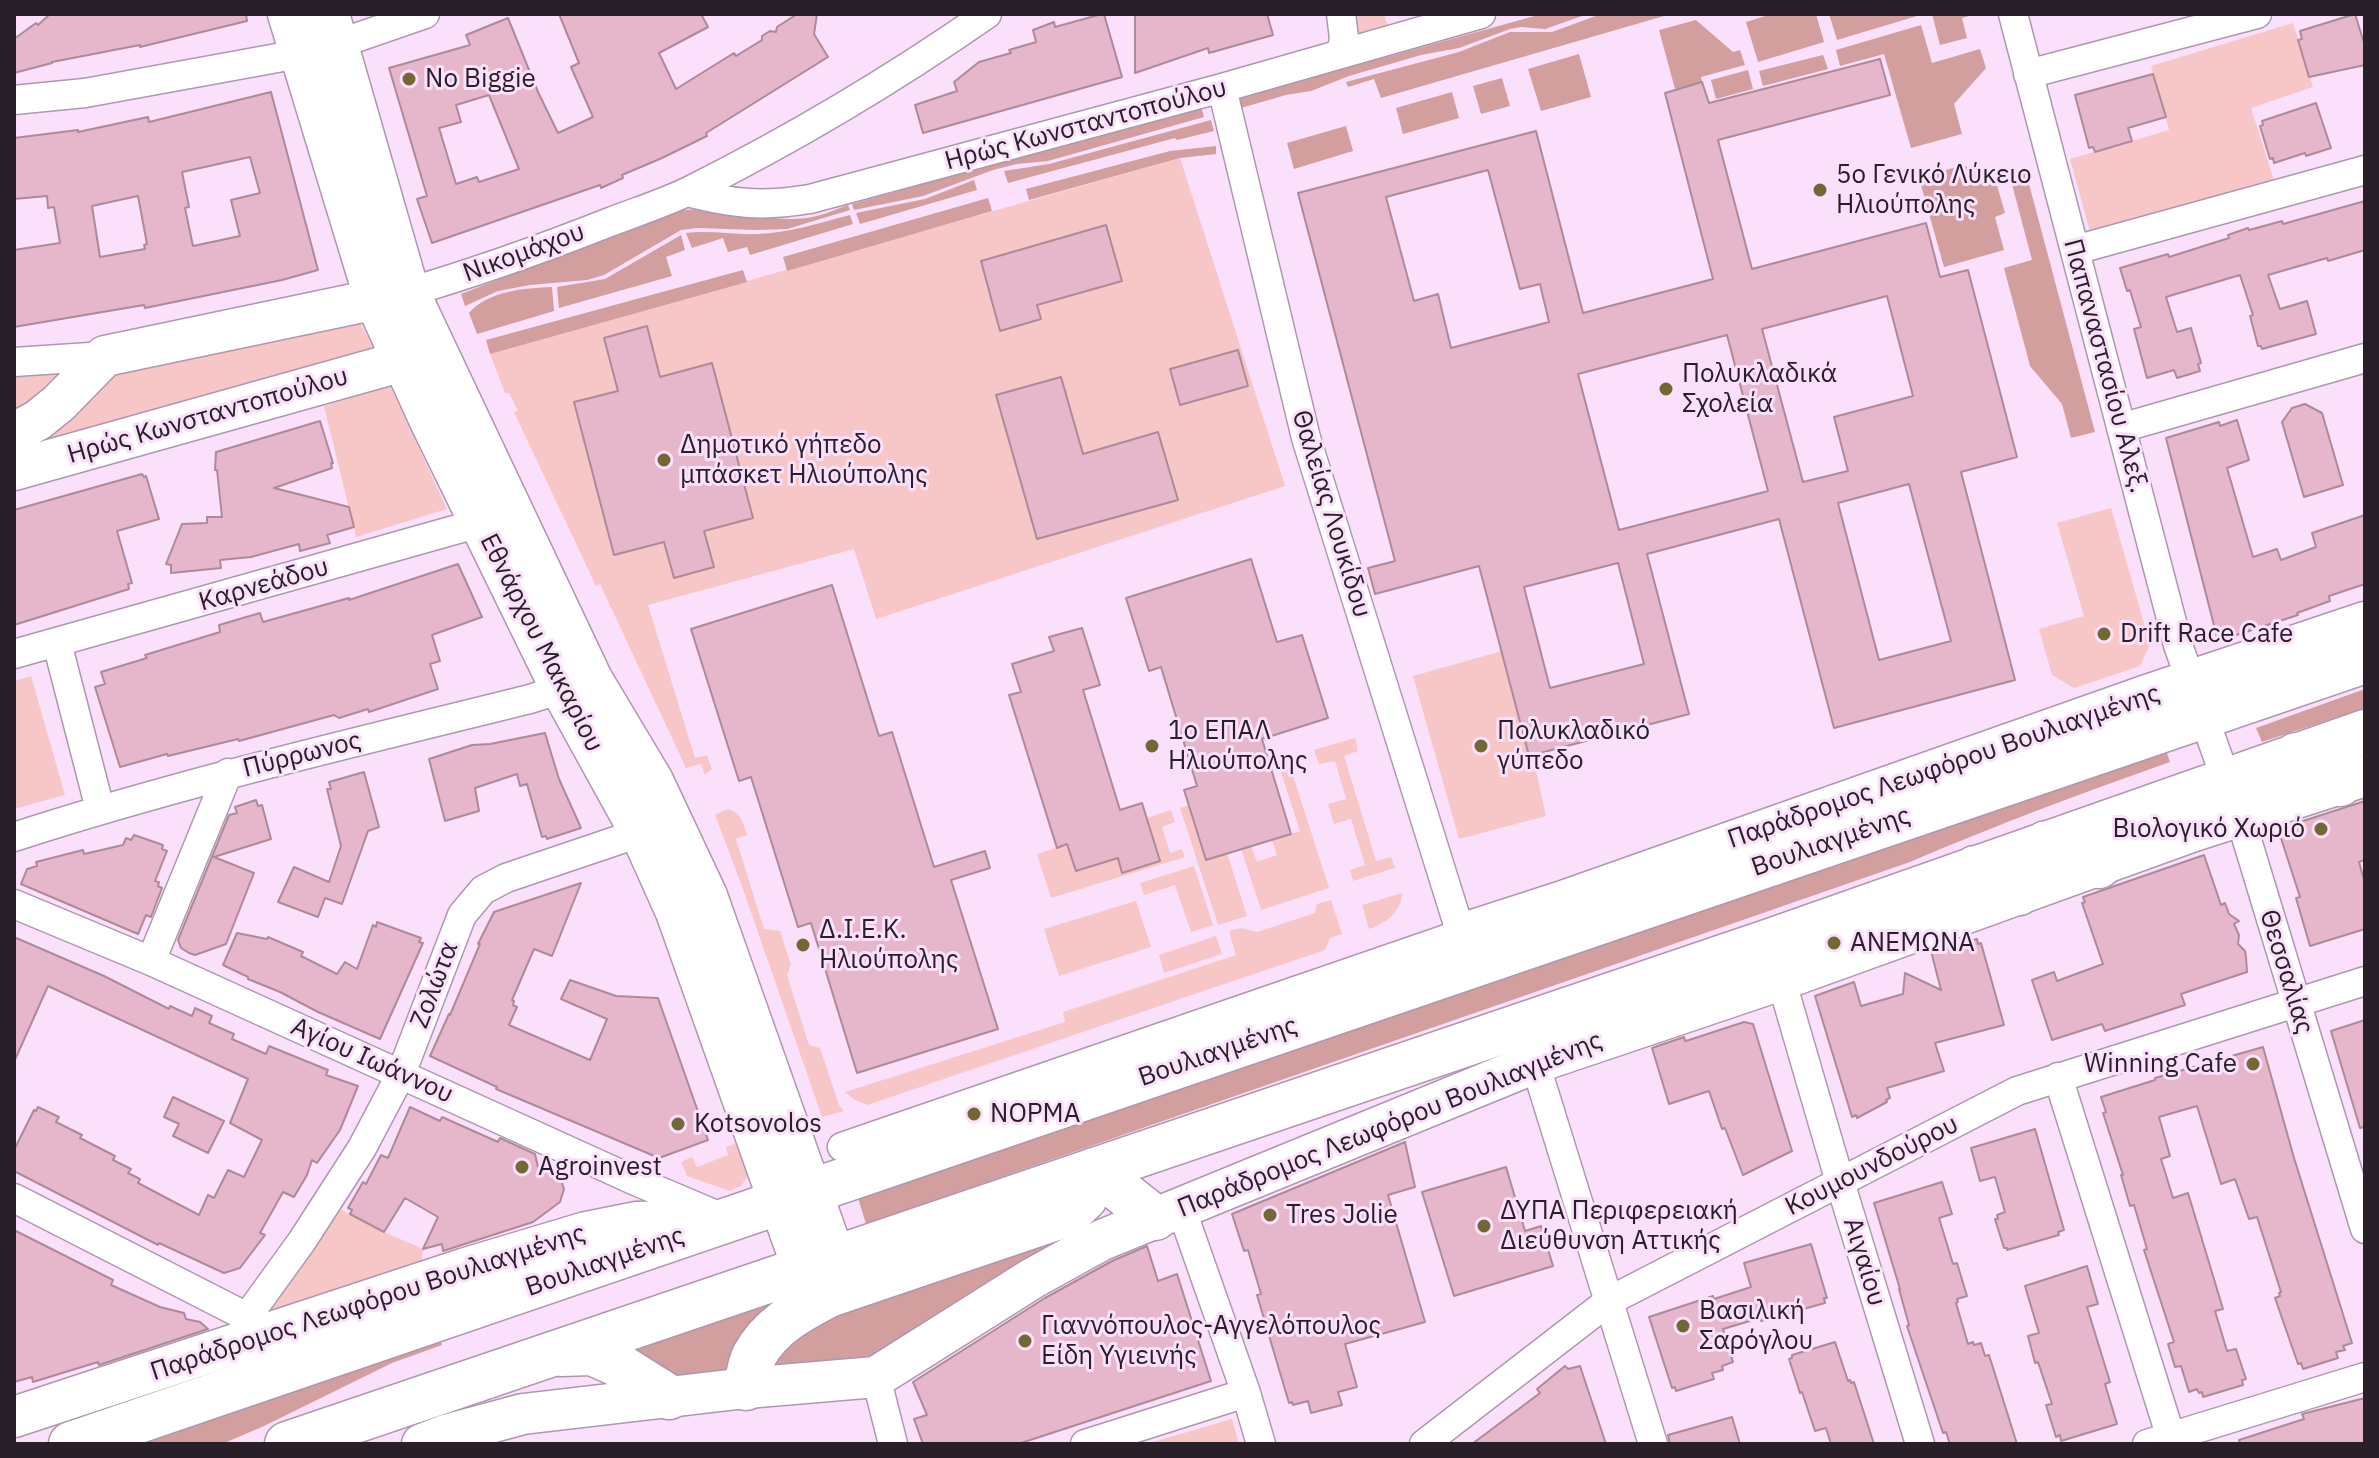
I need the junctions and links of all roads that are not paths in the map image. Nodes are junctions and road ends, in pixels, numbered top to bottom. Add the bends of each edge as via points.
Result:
1 (288, 14) edge
2 (425, 14) edge
3 (987, 14) edge
4 (1341, 14) edge
5 (1481, 14) edge
6 (2013, 14) edge
7 (2257, 14) edge
8 (1411, 23) edge
9 (333, 29) edge
10 (299, 54) junction
11 (1341, 54) junction
12 (2028, 74) junction
13 (1222, 88) junction
14 (14, 100) edge
15 (2365, 170) edge
16 (687, 192) junction
17 (2075, 250) junction
18 (392, 296) junction
19 (105, 356) junction
20 (2365, 358) edge
21 (403, 361) junction
22 (14, 362) edge
23 (2121, 428) junction
24 (14, 433) edge
25 (14, 470) edge
26 (498, 518) junction
27 (2365, 622) edge
28 (57, 643) junction
29 (14, 654) edge
30 (2365, 661) edge
31 (576, 684) junction
32 (2197, 698) junction
33 (2365, 732) edge
34 (2296, 755) junction
35 (228, 773) junction
36 (2352, 780) edge
37 (2232, 797) junction
38 (100, 809) junction
39 (657, 827) junction
40 (14, 837) edge
41 (2046, 843) junction
42 (2099, 866) junction
43 (1975, 868) junction
44 (2019, 893) junction
45 (14, 904) edge
46 (1461, 934) junction
47 (1775, 960) junction
48 (151, 961) junction
49 (2365, 981) edge
50 (2295, 1003) junction
51 (1535, 1063) junction
52 (401, 1074) junction
53 (2058, 1077) junction
54 (842, 1147) dead end
55 (1094, 1170) junction
56 (631, 1179) junction
57 (1840, 1182) junction
58 (795, 1196) junction
59 (14, 1198) edge
60 (1168, 1213) junction
61 (728, 1220) junction
62 (613, 1225) junction
63 (2365, 1229) edge
64 (819, 1263) junction
65 (1609, 1301) junction
66 (252, 1328) junction
67 (551, 1355) junction
68 (876, 1377) junction
69 (2365, 1377) edge
70 (746, 1388) junction
71 (1246, 1393) junction
72 (669, 1397) junction
73 (14, 1417) edge
74 (438, 1441) edge
75 (2164, 1442) edge
76 (71, 1444) edge
77 (287, 1444) edge
78 (893, 1444) edge
79 (1085, 1444) edge
80 (1261, 1444) edge
81 (1424, 1444) edge
82 (1653, 1444) edge
83 (1920, 1444) edge

1 - 10 street, Εθνάρχου Μακαρίου
2 - 9 street
3 - 16 street, Νικομάχου via 890,77
4 - 11 street
5 - 8 street, Ηρώς Κωνσταντοπούλου
6 - 12 street, Παπαναστασίου Αλεξ.
7 - 12 street
8 - 11 street, Ηρώς Κωνσταντοπούλου
9 - 10 street
9 - 18 street, Εθνάρχου Μακαρίου
10 - 14 street via 85,93
10 - 18 street, Εθνάρχου Μακαρίου
11 - 13 street, Ηρώς Κωνσταντοπούλου
12 - 17 street, Παπαναστασίου Αλεξ.
13 - 16 street, Ηρώς Κωνσταντοπούλου via 810,199 753,205
13 - 46 street, Θαλείας Λουκίδου via 1306,438
15 - 17 street
16 - 18 street, Νικομάχου via 546,247
17 - 23 street, Παπαναστασίου Αλεξ.
18 - 19 street, Νικομάχου
18 - 21 street, Εθνάρχου Μακαρίου
18 - 26 street, Εθνάρχου Μακαρίου
19 - 22 street, Νικομάχου
19 - 24 street, Ηρώς Κωνσταντοπούλου via 59,403
20 - 23 street
21 - 25 street, Ηρώς Κωνσταντοπούλου
21 - 26 street, Εθνάρχου Μακαρίου
23 - 32 street, Παπαναστασίου Αλεξ.
26 - 28 street, Καρνεάδου
26 - 31 street, Εθνάρχου Μακαρίου
27 - 32 street, Παράδρομος Λεωφόρου Βουλιαγμένης
28 - 29 street, Καρνεάδου
28 - 38 street
30 - 32 main road, Βουλιαγμένης
31 - 35 street, Πύρρωνος
31 - 39 street, Εθνάρχου Μακαρίου
32 - 37 street, Θεσσαλίας
32 - 46 street, Παράδρομος Λεωφόρου Βουλιαγμένης
32 - 58 main road, Βουλιαγμένης
33 - 34 main road
34 - 36 main road
34 - 37 main road
35 - 38 street, Πύρρωνος
35 - 48 street
36 - 37 street, Παράδρομος Λεωφόρου Βουλιαγμένης
37 - 41 main road
37 - 42 street, Παράδρομος Λεωφόρου Βουλιαγμένης
37 - 50 street, Θεσσαλίας
38 - 40 street, Πύρρωνος
39 - 52 street, Ζολώτα via 483,890 462,915
39 - 58 street, Εθνάρχου Μακαρίου via 707,896
41 - 42 main road
41 - 43 main road
42 - 44 street, Παράδρομος Λεωφόρου Βουλιαγμένης
43 - 44 main road
43 - 47 main road
44 - 47 street, Παράδρομος Λεωφόρου Βουλιαγμένης
45 - 48 street, Αγίου Ιωάννου
46 - 54 street, Παράδρομος Λεωφόρου Βουλιαγμένης
47 - 51 street, Παράδρομος Λεωφόρου Βουλιαγμένης
47 - 55 main road
47 - 57 street, Αιγαίου
48 - 52 street, Αγίου Ιωάννου
49 - 50 street, Κουμουνδούρου
50 - 53 street, Κουμουνδούρου
50 - 63 street, Θεσσαλίας
51 - 60 street, Παράδρομος Λεωφόρου Βουλιαγμένης
51 - 65 street
52 - 56 street, Αγίου Ιωάννου
52 - 66 street, Ζολώτα
53 - 57 street, Κουμουνδούρου via 2017,1091
53 - 75 street
55 - 60 main road
55 - 64 main road
55 - 70 main road via 1085,1198 1068,1214 853,1287 796,1312 752,1358
56 - 61 street, Αγίου Ιωάννου
56 - 62 street
57 - 65 street, Κουμουνδούρου
57 - 83 street, Αιγαίου
58 - 61 main road, Βουλιαγμένης
58 - 64 street, Εθνάρχου Μακαρίου
59 - 66 street
60 - 68 street, Παράδρομος Λεωφόρου Βουλιαγμένης via 1056,1265
60 - 71 street
61 - 62 street, Παράδρομος Λεωφόρου Βουλιαγμένης
61 - 76 main road, Βουλιαγμένης
62 - 66 street, Παράδρομος Λεωφόρου Βουλιαγμένης
64 - 67 main road
65 - 81 street, Κουμουνδούρου
65 - 82 street
66 - 73 street, Παράδρομος Λεωφόρου Βουλιαγμένης
67 - 72 main road via 592,1353
67 - 77 main road
68 - 70 street, Παράδρομος Λεωφόρου Βουλιαγμένης
68 - 78 street
69 - 75 street
70 - 72 street, Παράδρομος Λεωφόρου Βουλιαγμένης
71 - 79 street
71 - 80 street
72 - 74 street, Παράδρομος Λεωφόρου Βουλιαγμένης via 523,1414

